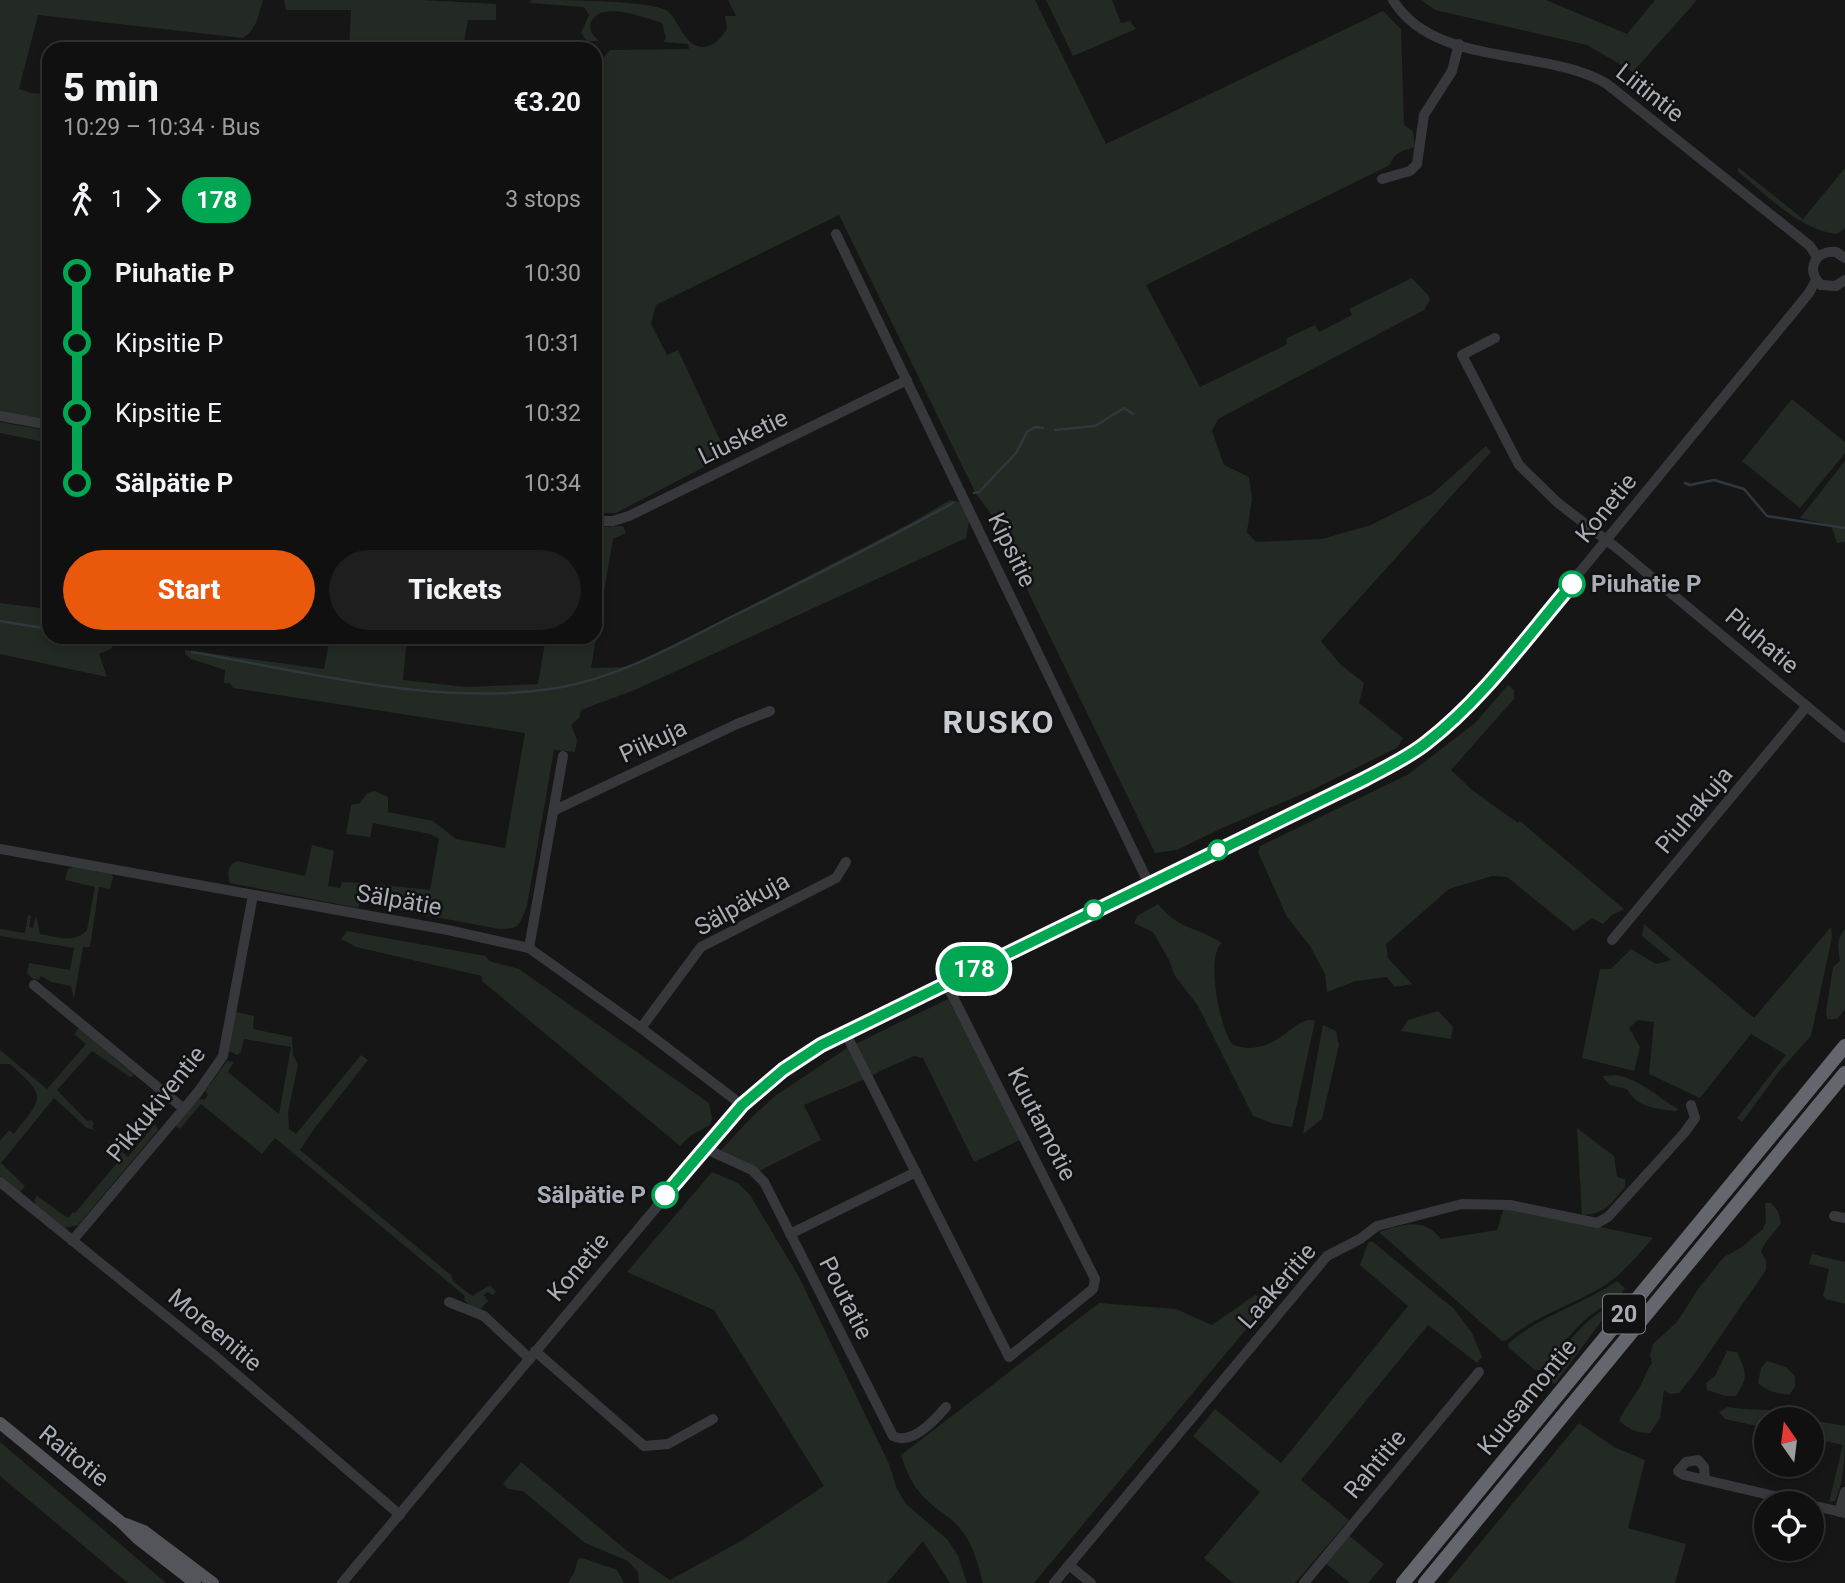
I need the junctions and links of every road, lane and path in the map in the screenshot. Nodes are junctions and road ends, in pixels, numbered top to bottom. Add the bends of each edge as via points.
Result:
1 (1393, 0) edge
2 (1459, 44) junction
3 (1382, 179) dead end
4 (836, 234) dead end
5 (1844, 255) edge
6 (1817, 257) junction
7 (1816, 280) junction
8 (1844, 282) edge
9 (1495, 338) dead end
10 (907, 380) junction
11 (0, 416) edge
12 (42, 424) edge
13 (602, 521) edge
14 (1608, 540) junction
15 (1807, 706) junction
16 (770, 710) dead end
17 (1845, 737) edge
18 (563, 755) dead end
19 (555, 810) junction
20 (0, 849) edge
21 (846, 862) dead end
22 (1149, 884) junction
23 (253, 895) junction
24 (1612, 940) dead end
25 (528, 948) junction
26 (946, 983) junction
27 (34, 985) dead end
28 (641, 1028) junction
29 (845, 1032) junction
30 (1845, 1046) edge
31 (1845, 1073) edge
32 (742, 1105) junction
33 (1691, 1105) dead end
34 (184, 1109) junction
35 (704, 1148) junction
36 (916, 1172) junction
37 (0, 1182) edge
38 (790, 1234) junction
39 (72, 1241) junction
40 (449, 1302) dead end
41 (533, 1355) junction
42 (1479, 1373) dead end
43 (946, 1407) dead end
44 (713, 1419) dead end
45 (0, 1423) edge
46 (1705, 1480) dead end
47 (1754, 1491) edge
48 (1845, 1492) edge
49 (1824, 1508) edge
50 (1842, 1512) edge
51 (400, 1515) junction
52 (122, 1522) junction
53 (1069, 1564) junction
54 (195, 1583) edge
55 (213, 1583) edge
56 (342, 1583) edge
57 (1054, 1583) edge
58 (1091, 1583) edge
59 (1304, 1583) edge
60 (1404, 1583) edge
61 (1425, 1583) edge

1 - 2 street, Liitintie via 1423,30
2 - 3 street via 1452,71 1424,115 1417,164 1410,171
2 - 6 street, Liitintie via 1583,73 1607,84 1810,246
4 - 10 street, Kipsitie
5 - 6 street via 1829,251
6 - 7 street via 1812,268
7 - 8 street via 1830,287
7 - 14 street, Konetie
9 - 14 street, Piuhatie via 1462,355 1519,465 1558,503
10 - 13 street, Liusketie via 624,519
10 - 22 street, Kipsitie
11 - 12 street
14 - 15 street, Piuhatie
14 - 22 street, Konetie via 1479,695 1423,745 1365,779
15 - 17 street, Piuhatie
15 - 24 street, Piuhakuja
16 - 19 street, Piikuja
18 - 19 street
19 - 25 street
20 - 23 street, Sälpätie
21 - 28 street, Sälpäkuja via 836,877 701,947
22 - 26 street, Konetie
23 - 25 street, Sälpätie
23 - 34 street, Pikkukiventie via 223,1056
25 - 28 street, Sälpätie
26 - 29 street, Konetie
26 - 36 street, Kuutamotie via 1094,1275 1095,1286 1009,1357
27 - 34 street
28 - 32 street, Sälpätie
29 - 32 street, Konetie via 783,1070
29 - 36 street
30 - 60 highway, Kuusamontie / 20
31 - 61 highway, Kuusamontie / 20
32 - 35 street, Konetie
33 - 53 street, Laakeritie via 1695,1118 1685,1132 1608,1217 1597,1223 1510,1205 1462,1204 1377,1226 1327,1256
34 - 39 street, Pikkukiventie
35 - 38 street, Poutatie via 756,1173
35 - 41 street, Konetie
36 - 38 street
37 - 39 street, Moreenitie
38 - 43 street, Poutatie via 893,1436 912,1437
39 - 51 street, Moreenitie via 214,1355
40 - 41 street via 484,1316
41 - 44 street via 644,1446 668,1444
41 - 51 street, Konetie
42 - 59 street, Rahtitie
45 - 52 main road, Raitotie
46 - 47 street
48 - 50 street
49 - 50 street
51 - 56 street, Konetie
52 - 54 main road, Raitotie
52 - 55 main road, Raitotie via 144,1531
53 - 57 street, Laakeritie
53 - 58 street

